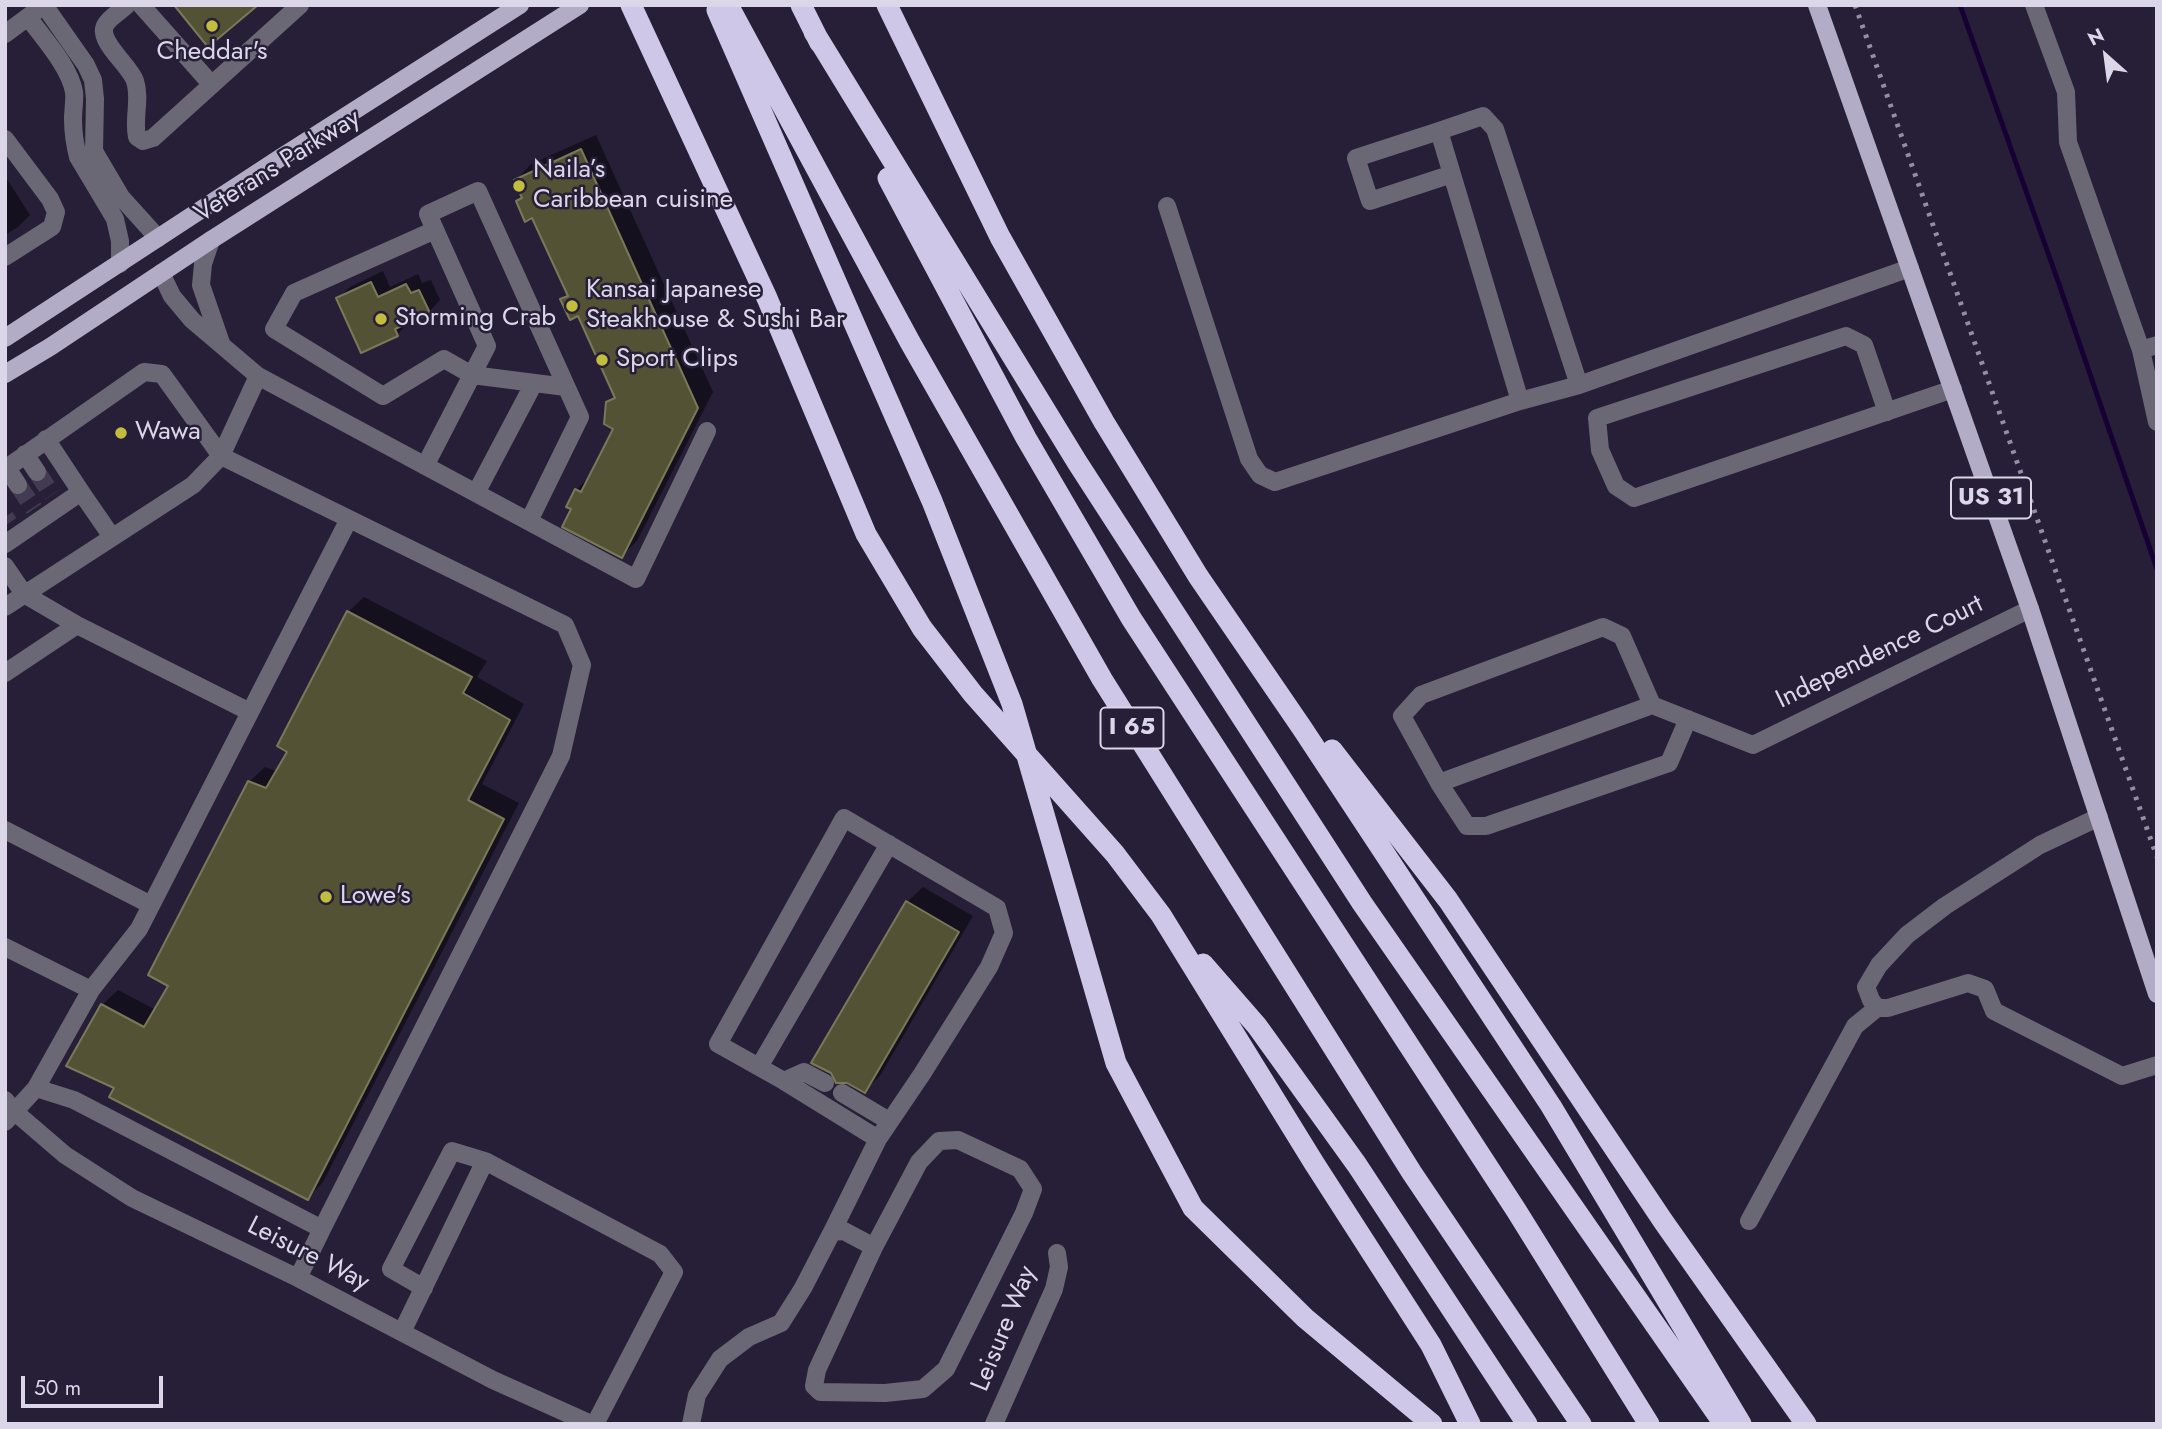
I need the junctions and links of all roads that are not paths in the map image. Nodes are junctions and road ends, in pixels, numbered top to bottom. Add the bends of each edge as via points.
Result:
1 (44, 5) edge
2 (127, 5) edge
3 (141, 5) edge
4 (300, 5) edge
5 (520, 5) edge
6 (580, 5) edge
7 (631, 5) edge
8 (715, 5) edge
9 (729, 5) edge
10 (801, 5) edge
11 (887, 5) edge
12 (1816, 5) edge
13 (2034, 5) edge
14 (28, 17) junction
15 (814, 32) junction
16 (5, 34) edge
17 (212, 85) junction
18 (1439, 131) junction
19 (5, 139) edge
20 (1452, 174) junction
21 (1167, 206) dead end
22 (435, 230) junction
23 (158, 238) junction
24 (211, 240) junction
25 (5, 257) edge
26 (120, 264) junction
27 (1910, 268) junction
28 (161, 273) junction
29 (5, 338) edge
30 (221, 343) junction
31 (2149, 347) edge
32 (5, 374) edge
33 (472, 375) junction
34 (258, 376) junction
35 (534, 383) junction
36 (1579, 385) junction
37 (566, 387) junction
38 (1953, 389) junction
39 (1520, 401) junction
40 (1887, 412) junction
41 (2157, 422) edge
42 (707, 431) dead end
43 (46, 439) junction
44 (26, 454) junction
45 (221, 456) junction
46 (425, 466) junction
47 (6, 468) edge
48 (37, 472) tunnel mouth
49 (18, 485) tunnel mouth
50 (81, 492) junction
51 (476, 493) junction
52 (349, 519) junction
53 (529, 522) junction
54 (10, 534) edge
55 (112, 537) junction
56 (5, 566) edge
57 (1198, 576) junction
58 (24, 594) junction
59 (5, 607) edge
60 (2030, 609) junction
61 (77, 625) junction
62 (5, 673) edge
63 (1652, 705) junction
64 (250, 712) junction
65 (1688, 719) junction
66 (1439, 783) junction
67 (2099, 817) junction
68 (5, 830) edge
69 (889, 845) junction
70 (151, 905) junction
71 (1161, 915) junction
72 (5, 947) edge
73 (91, 990) junction
74 (2157, 995) edge
75 (1877, 1008) junction
76 (2157, 1065) edge
77 (759, 1067) junction
78 (784, 1081) junction
79 (825, 1083) dead end
80 (36, 1087) junction
81 (842, 1093) dead end
82 (9, 1111) edge
83 (889, 1121) junction
84 (878, 1139) junction
85 (485, 1161) junction
86 (1749, 1221) dead end
87 (322, 1229) junction
88 (832, 1232) junction
89 (874, 1247) junction
90 (1058, 1253) dead end
91 (298, 1278) junction
92 (424, 1288) junction
93 (402, 1332) junction
94 (593, 1424) edge
95 (691, 1424) edge
96 (994, 1424) edge
97 (1432, 1424) edge
98 (1470, 1424) edge
99 (1527, 1424) edge
100 (1581, 1424) edge
101 (1650, 1424) edge
102 (1724, 1424) edge
103 (1741, 1424) edge
104 (1806, 1424) edge

1 - 14 street
1 - 23 street via 93,80 94,150 121,197
2 - 17 street via 105,24 104,33 136,83 137,136 143,141 153,138
3 - 17 street
4 - 17 street
5 - 23 main road, Veterans Parkway
6 - 24 main road, Veterans Parkway
7 - 71 highway via 767,298 866,534 922,628 973,695 1115,854
8 - 97 highway via 932,501 1012,704 1116,1063 1193,1208 1305,1318
9 - 100 highway, I 65 via 910,342 1102,679 1412,1173
10 - 15 highway, I 65
11 - 57 highway via 1000,237
12 - 27 main road, US 31
13 - 31 street via 2066,92 2068,142
14 - 16 street
14 - 26 street via 72,83 76,150 115,219
15 - 101 highway, I 65 via 1026,438 1131,618
15 - 102 highway via 1077,462 1362,904
18 - 20 street
18 - 20 street via 1356,158 1370,201
18 - 36 street via 1483,116 1495,129
19 - 25 street via 56,212 52,226
20 - 39 street
21 - 39 street via 1249,459 1260,475 1275,482
22 - 33 street via 487,346
22 - 33 street via 294,293 274,329 383,396 444,359
22 - 37 street via 428,214 478,191
23 - 26 main road, Veterans Parkway
24 - 28 main road, Veterans Parkway
24 - 30 street via 201,285
26 - 29 main road, Veterans Parkway
27 - 36 street
27 - 38 main road, US 31
28 - 30 street via 192,320
28 - 32 main road, Veterans Parkway
30 - 34 street
31 - 41 street
33 - 35 street
33 - 46 street
34 - 45 street
34 - 46 street
35 - 37 street
35 - 51 street
36 - 39 street
37 - 53 street via 580,417
38 - 40 street
38 - 60 main road, US 31
40 - 40 street via 1634,498 1616,486 1600,450 1597,418 1846,336 1864,345
42 - 53 street via 636,579
43 - 44 street
43 - 45 street via 144,372 162,374
43 - 50 street
44 - 47 street
44 - 48 street
45 - 52 street
45 - 55 street via 193,485
46 - 51 street
47 - 49 street
50 - 54 street via 56,501
50 - 55 street
51 - 53 street
52 - 64 street
52 - 87 street via 565,625 582,665 561,755
55 - 58 street
56 - 58 street
57 - 103 highway via 1551,1105
57 - 104 highway via 1448,900 1663,1221
58 - 59 street
58 - 61 street
60 - 65 street, Independence Court via 1754,745
60 - 67 main road, US 31
61 - 62 street
61 - 64 street
63 - 65 street
63 - 66 street
63 - 66 street via 1622,636 1603,626 1421,695 1402,716
64 - 70 street
65 - 66 street via 1669,763 1486,826 1467,826
67 - 74 main road, US 31
67 - 75 street via 2040,845 1907,935 1866,987
68 - 70 street
69 - 77 street
69 - 77 street via 844,818 718,1044
69 - 83 street via 997,908 1004,933 989,967
70 - 73 street via 139,929
71 - 98 highway via 1431,1345
71 - 99 highway via 1264,1037 1357,1166
72 - 73 street
73 - 80 street
75 - 76 street via 1968,983 1984,989 1994,1011 2122,1076
75 - 86 street via 1855,1026
77 - 78 street
78 - 79 street via 804,1072
78 - 84 street
80 - 82 street
80 - 87 street via 74,1100
81 - 83 street
82 - 91 street, Leisure Way via 65,1155 132,1198
83 - 84 street
84 - 88 street
85 - 92 street
85 - 92 street via 452,1151 391,1269
85 - 94 street via 660,1254 674,1272
87 - 91 street
88 - 89 street via 844,1231
88 - 95 street via 781,1323 749,1337 720,1359 697,1395
89 - 89 street via 817,1370 814,1386 820,1392 885,1394 923,1389 946,1369 1033,1189 1020,1169 958,1140 939,1141 919,1162
90 - 96 street, Leisure Way via 1054,1289
91 - 93 street, Leisure Way
92 - 93 street
93 - 94 street, Leisure Way via 493,1380

